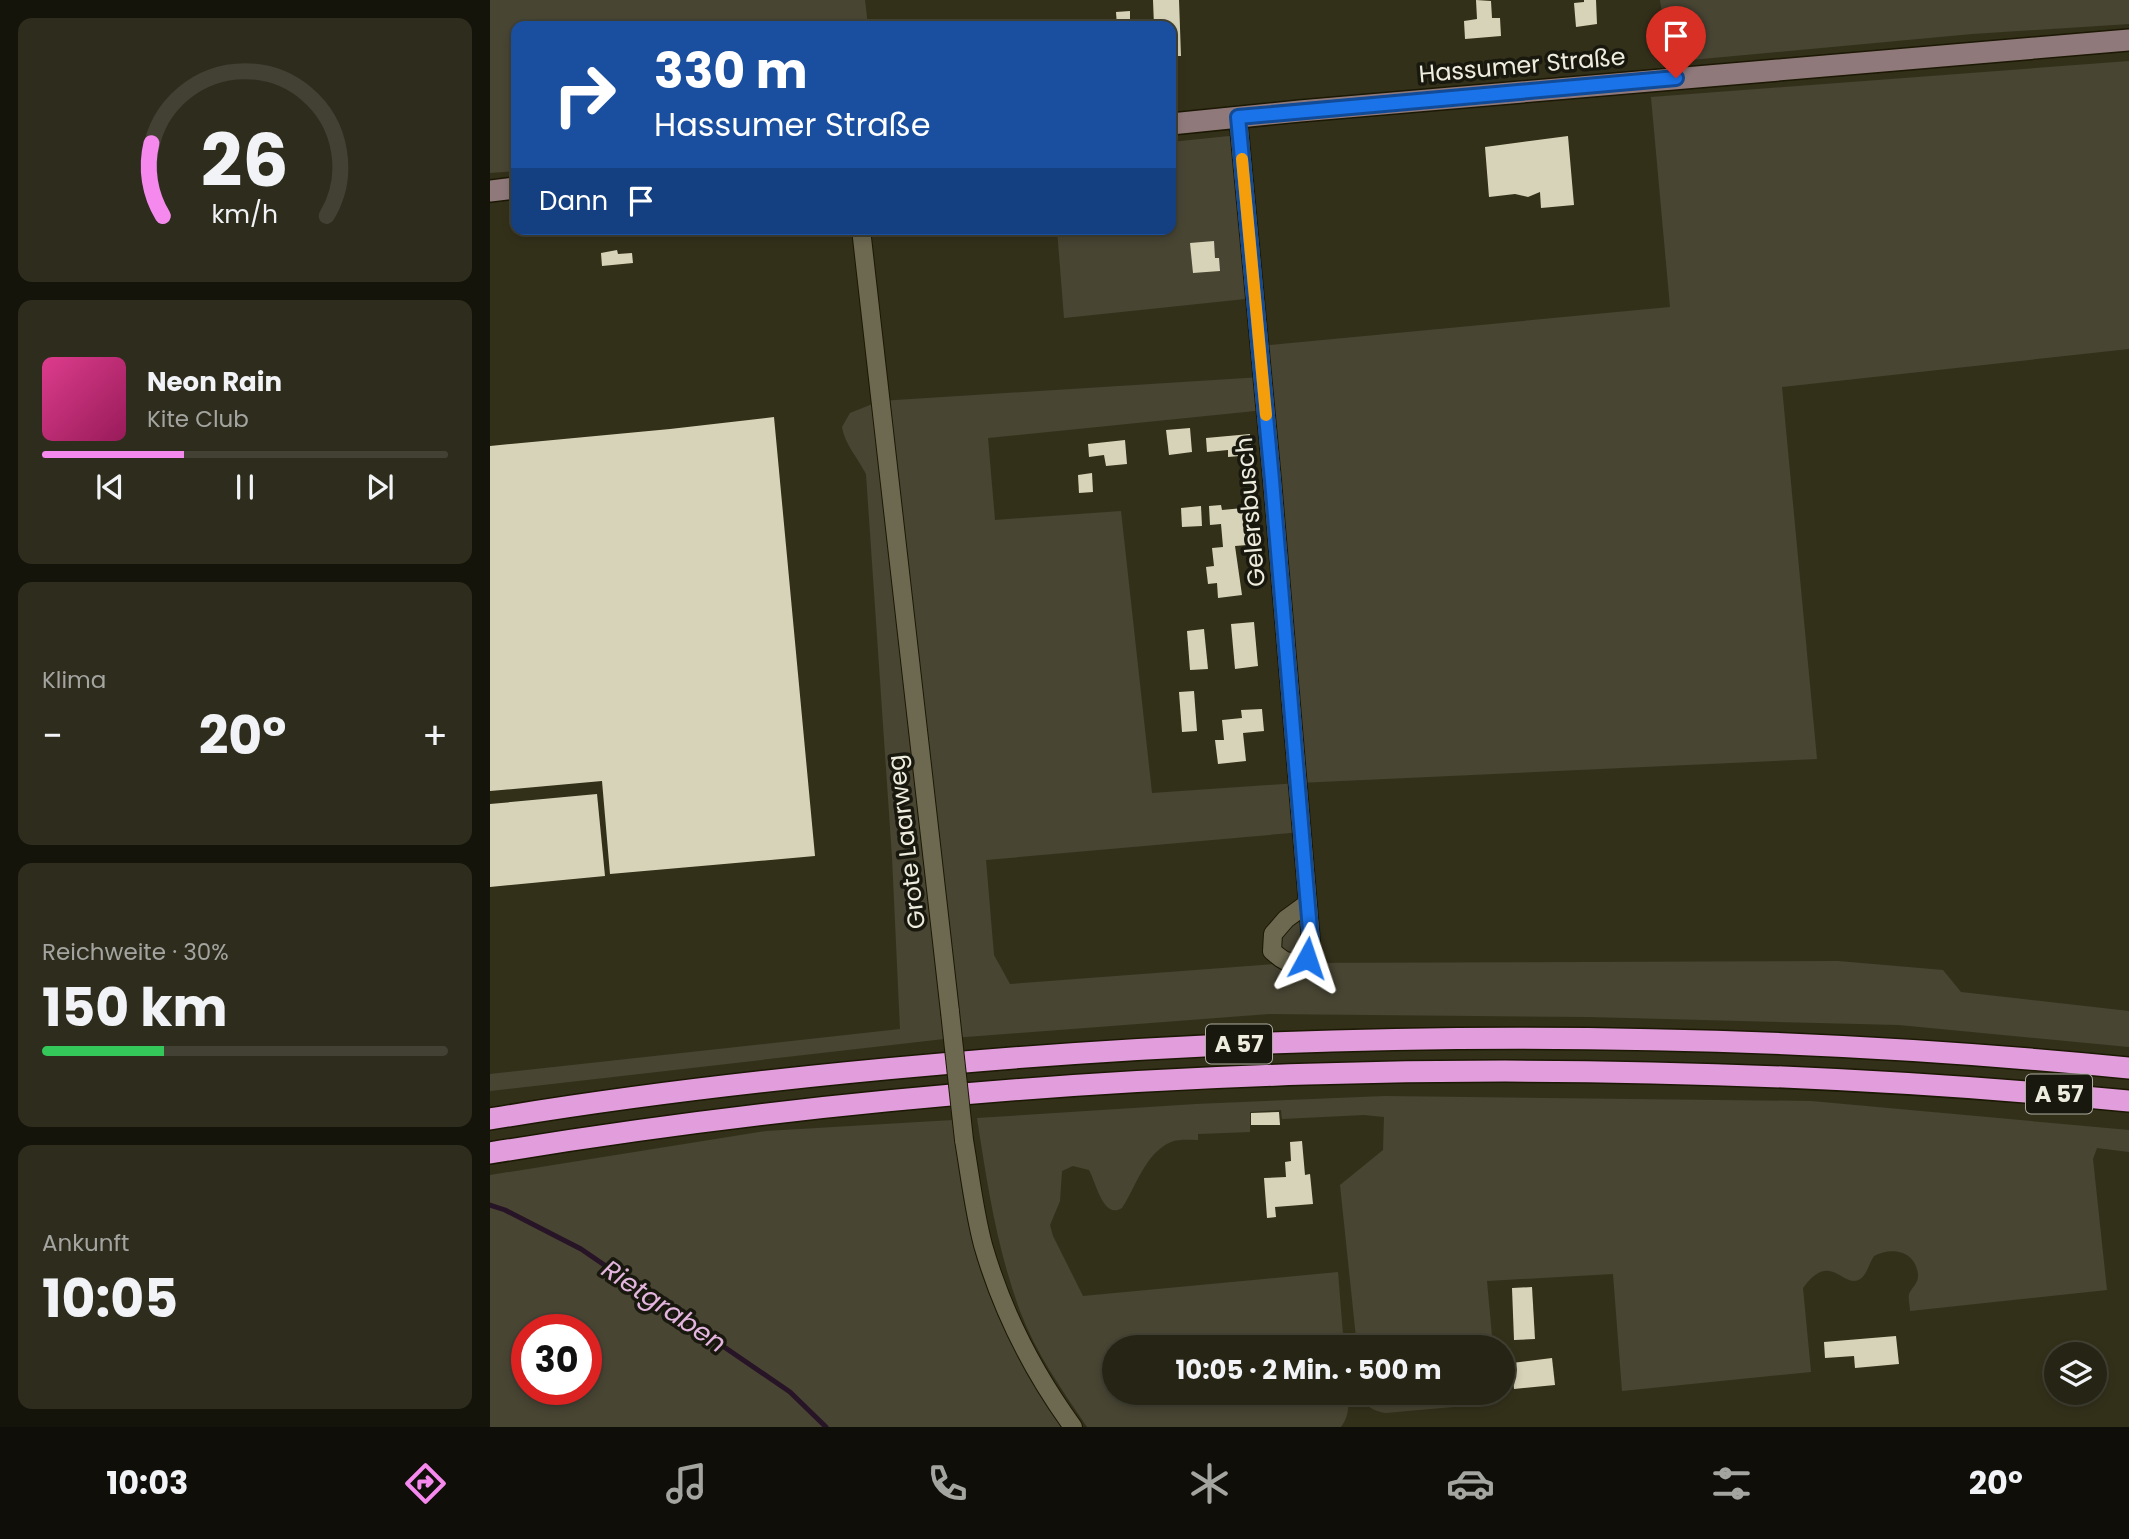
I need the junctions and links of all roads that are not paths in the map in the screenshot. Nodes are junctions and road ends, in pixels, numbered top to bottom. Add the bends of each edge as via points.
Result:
1 (2129, 40) edge
2 (1238, 117) junction
3 (1176, 123) edge
4 (511, 189) edge
5 (490, 191) edge
6 (862, 235) edge
7 (1308, 903) dead end
8 (2129, 1068) edge
9 (2129, 1101) edge
10 (490, 1119) edge
11 (490, 1153) edge
12 (1073, 1427) edge

1 - 2 street, Hassumer Straße
2 - 3 street, Hassumer Straße
2 - 7 street, Gelersbusch
4 - 5 street
6 - 12 street, Grote Laarweg, bridge via 964,1140 994,1279 1035,1370
8 - 10 highway, A 57 via 1947,1053 1666,1040 1261,1043 867,1070
9 - 11 highway, A 57 via 1941,1086 1680,1074 1341,1074 876,1103

